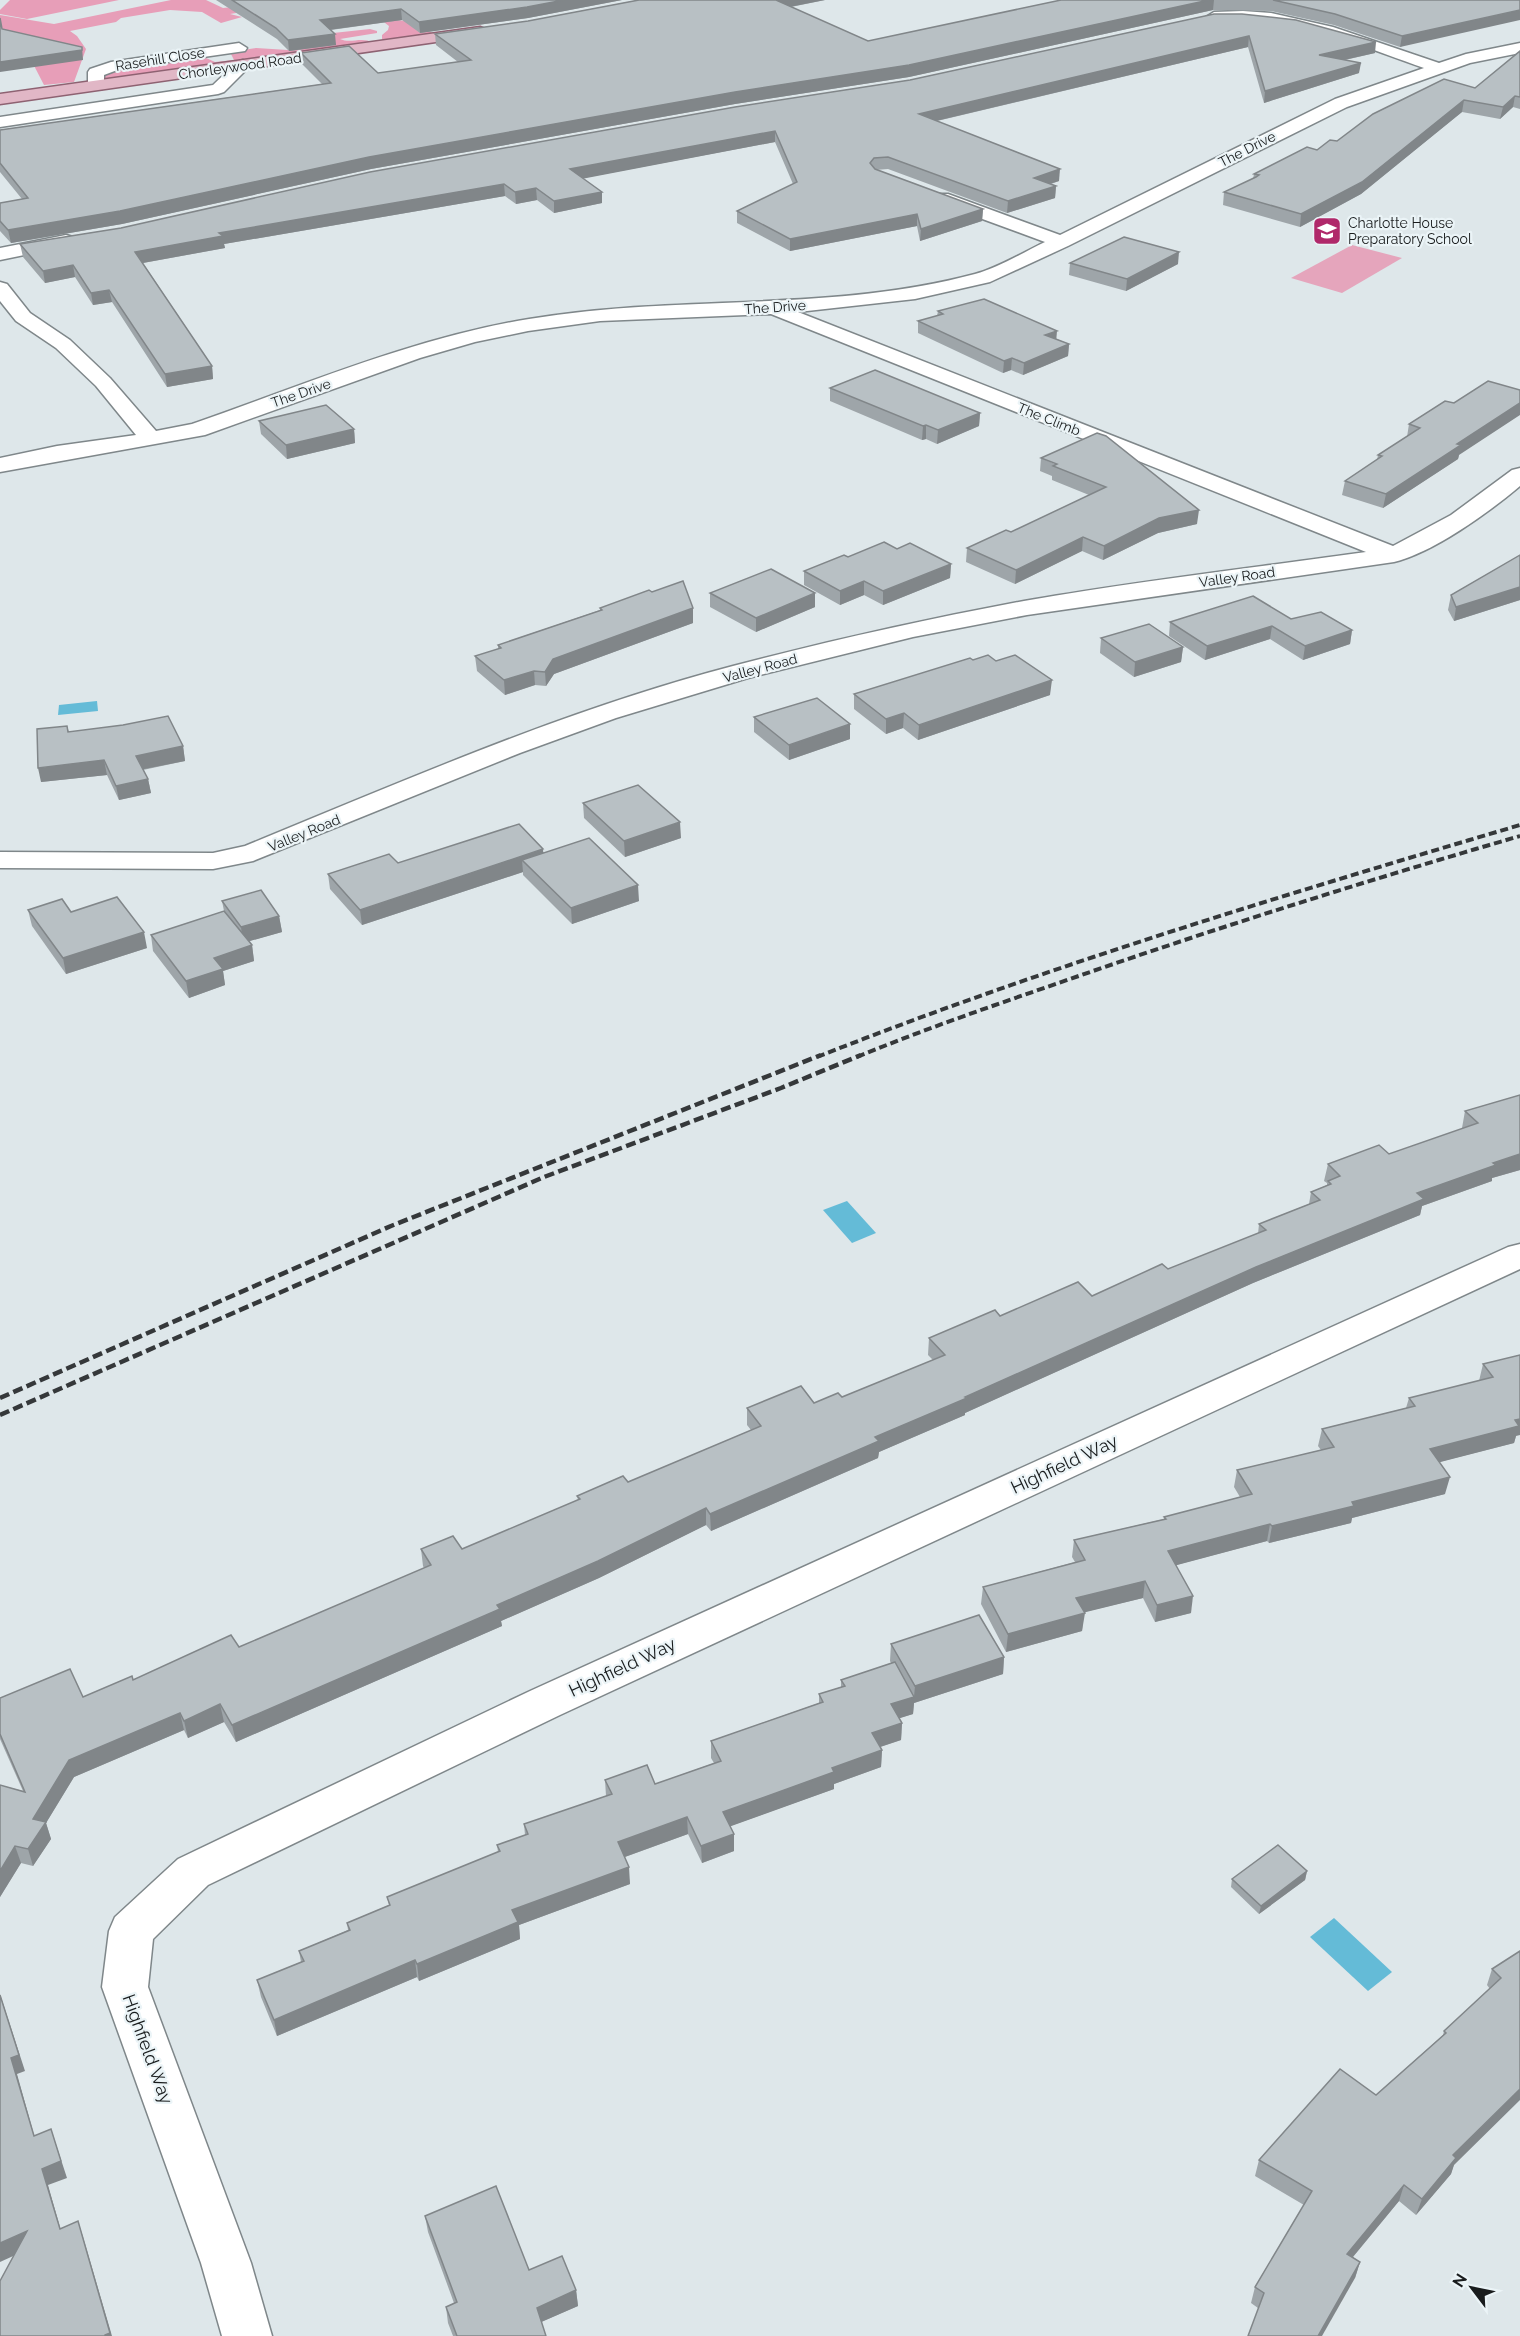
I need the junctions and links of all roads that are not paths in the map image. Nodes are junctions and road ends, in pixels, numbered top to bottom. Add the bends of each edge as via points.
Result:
1 (1202, 20) edge
2 (497, 30) edge
3 (239, 48) dead end
4 (1520, 48) edge
5 (243, 65) junction
6 (1438, 68) junction
7 (96, 86) junction
8 (0, 99) edge
9 (0, 122) edge
10 (925, 192) edge
11 (80, 239) edge
12 (1061, 242) junction
13 (0, 254) edge
14 (0, 288) edge
15 (772, 308) junction
16 (151, 439) junction
17 (0, 465) edge
18 (1520, 475) edge
19 (1394, 555) junction
20 (0, 860) edge
21 (1520, 1255) edge
22 (247, 2336) edge

1 - 6 street via 1251,15 1297,21
2 - 5 main road, Chorleywood Road
3 - 7 street, Rasehill Close via 218,55 117,64 96,72
4 - 6 street, The Drive
5 - 7 main road, Chorleywood Road
5 - 9 street via 218,89
6 - 12 street, The Drive via 1341,103
7 - 8 main road, Chorleywood Road
10 - 12 street
11 - 13 street
12 - 15 street, The Drive via 982,278 950,286
14 - 16 street via 23,317 63,344 103,382
15 - 16 street, The Drive via 600,315 505,330 413,354 197,430
15 - 19 street, The Climb
16 - 17 street, The Drive
18 - 19 street, Valley Road via 1455,521
19 - 20 street, Valley Road via 1027,608 913,630 740,672 607,712 511,747 253,853 213,861
21 - 22 street, Highfield Way via 545,1702 193,1872 130,1931 125,1986 226,2263

